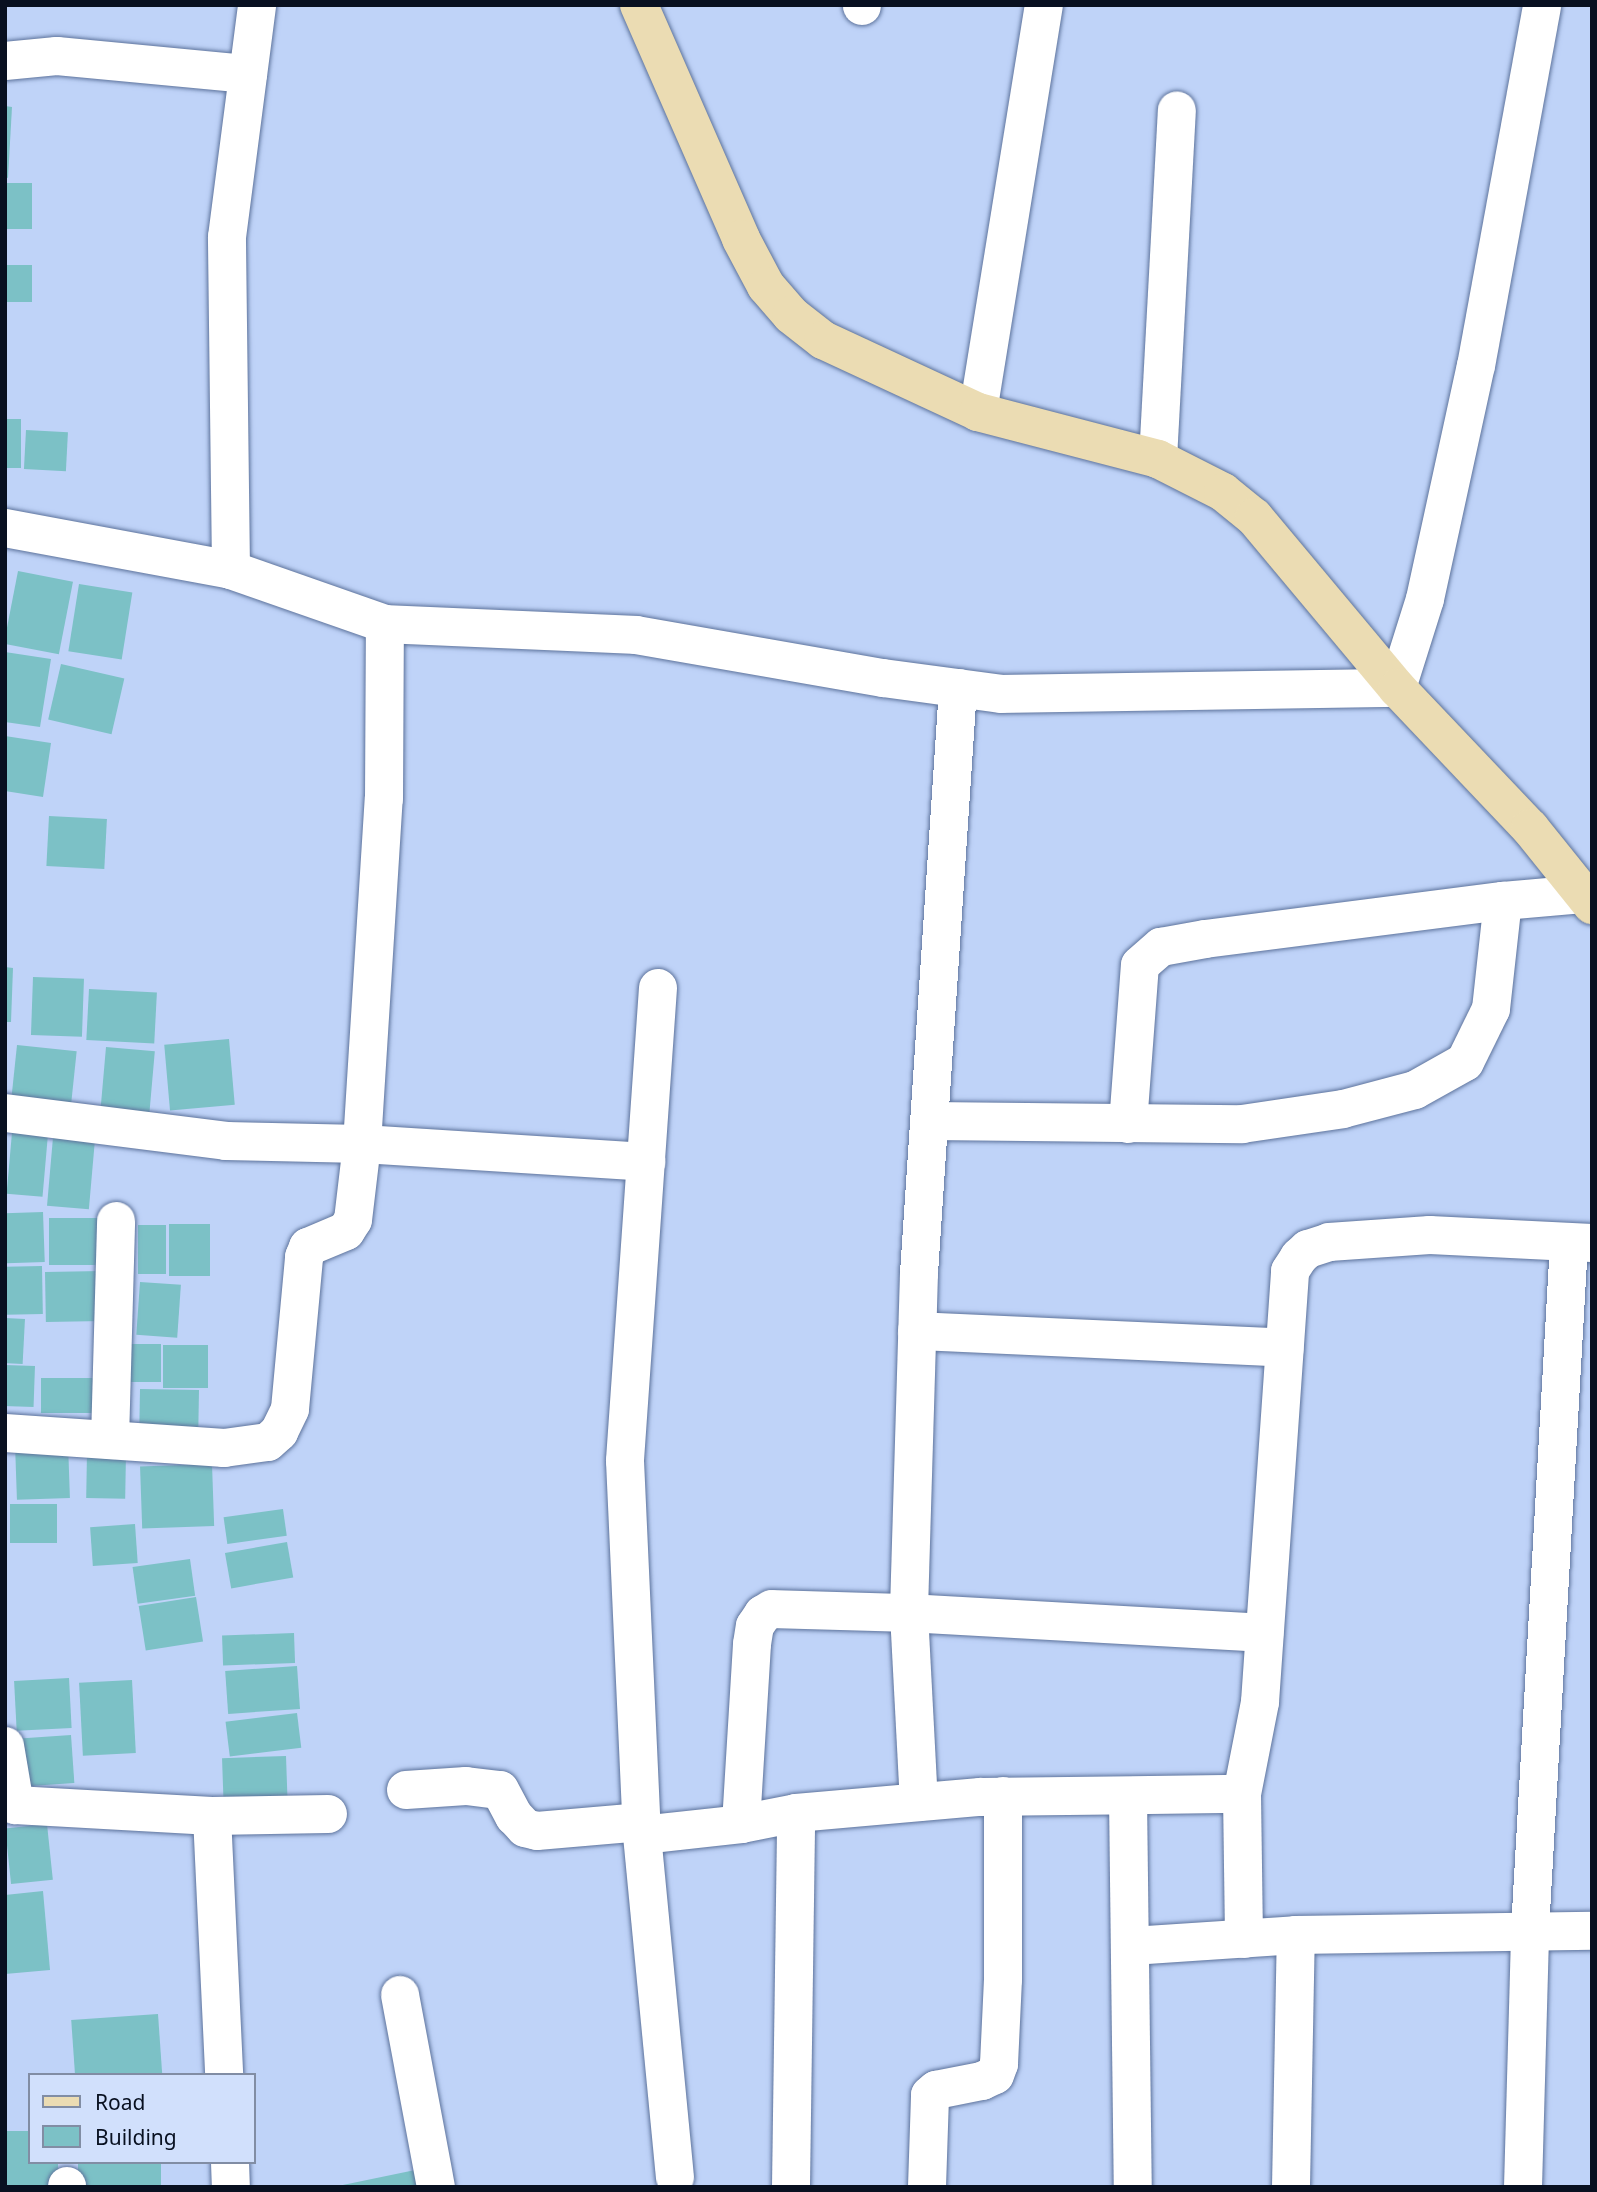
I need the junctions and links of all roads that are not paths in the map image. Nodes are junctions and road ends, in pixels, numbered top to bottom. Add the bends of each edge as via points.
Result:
1 (257, 5) edge
2 (639, 5) edge
3 (1044, 5) edge
4 (1542, 5) edge
5 (5, 61) edge
6 (248, 74) junction
7 (1178, 111) dead end
8 (978, 412) junction
9 (1157, 458) junction
10 (5, 528) edge
11 (231, 570) junction
12 (385, 624) junction
13 (958, 688) junction
14 (1397, 688) junction
15 (1587, 900) edge
16 (1503, 901) junction
17 (658, 988) dead end
18 (5, 1113) edge
19 (930, 1121) junction
20 (1128, 1124) junction
21 (362, 1144) junction
22 (646, 1162) junction
23 (116, 1221) dead end
24 (1581, 1243) edge
25 (917, 1331) junction
26 (1285, 1348) junction
27 (5, 1433) edge
28 (110, 1440) junction
29 (5, 1444) edge
30 (909, 1612) junction
31 (1264, 1633) junction
32 (5, 1745) edge
33 (406, 1790) dead end
34 (1242, 1794) junction
35 (1003, 1796) junction
36 (1128, 1797) junction
37 (919, 1802) junction
38 (10, 1805) edge
39 (796, 1813) junction
40 (328, 1814) dead end
41 (212, 1816) junction
42 (741, 1824) junction
43 (642, 1829) junction
44 (1530, 1930) junction
45 (1592, 1931) edge
46 (1296, 1935) junction
47 (1244, 1939) junction
48 (1132, 1946) junction
49 (400, 1995) dead end
50 (224, 2073) edge
51 (230, 2164) edge
52 (675, 2177) dead end
53 (231, 2187) edge
54 (436, 2187) edge
55 (791, 2187) edge
56 (927, 2187) edge
57 (1133, 2187) edge
58 (1291, 2187) edge
59 (1522, 2187) edge

1 - 6 street
2 - 8 street via 741,239 766,286 790,315 823,340
3 - 8 street
4 - 14 street via 1476,366 1425,599
5 - 6 street via 57,56
6 - 11 street via 227,237
7 - 9 street
8 - 9 street
9 - 14 street via 1223,492 1254,517
10 - 11 street
11 - 12 street
12 - 13 street via 636,635
12 - 21 street via 384,799
13 - 14 street via 1002,694
13 - 19 street
14 - 15 street via 1530,828
15 - 16 street
16 - 20 street via 1491,1009 1465,1062 1415,1090 1343,1109 1242,1124
16 - 20 street via 1161,947 1140,965
17 - 22 street
18 - 21 street via 226,1141
19 - 20 street
19 - 25 street
21 - 22 street
21 - 28 street via 353,1220 346,1231 308,1247 304,1257 290,1409 278,1432 268,1442 224,1448
22 - 43 street via 625,1461
23 - 28 street
24 - 26 street via 1430,1235 1329,1242 1308,1249 1290,1271
24 - 44 street
25 - 26 street
25 - 30 street
26 - 31 street
27 - 28 street
27 - 29 street
30 - 31 street
30 - 37 street
30 - 42 street via 792,1607 763,1614 755,1626 748,1674
31 - 34 street via 1260,1702
32 - 38 street
33 - 43 street via 466,1786 500,1790 514,1816 525,1828 537,1831
34 - 36 street
34 - 47 street
35 - 36 street
35 - 37 street
35 - 56 street via 999,2064 995,2075 982,2081 930,2095
36 - 48 street
37 - 39 street
38 - 41 street
39 - 42 street
39 - 55 street
40 - 41 street
41 - 50 street
42 - 43 street
43 - 52 street
44 - 45 street
44 - 46 street
44 - 59 street
46 - 47 street
46 - 58 street
47 - 48 street
48 - 57 street
49 - 54 street
51 - 53 street

